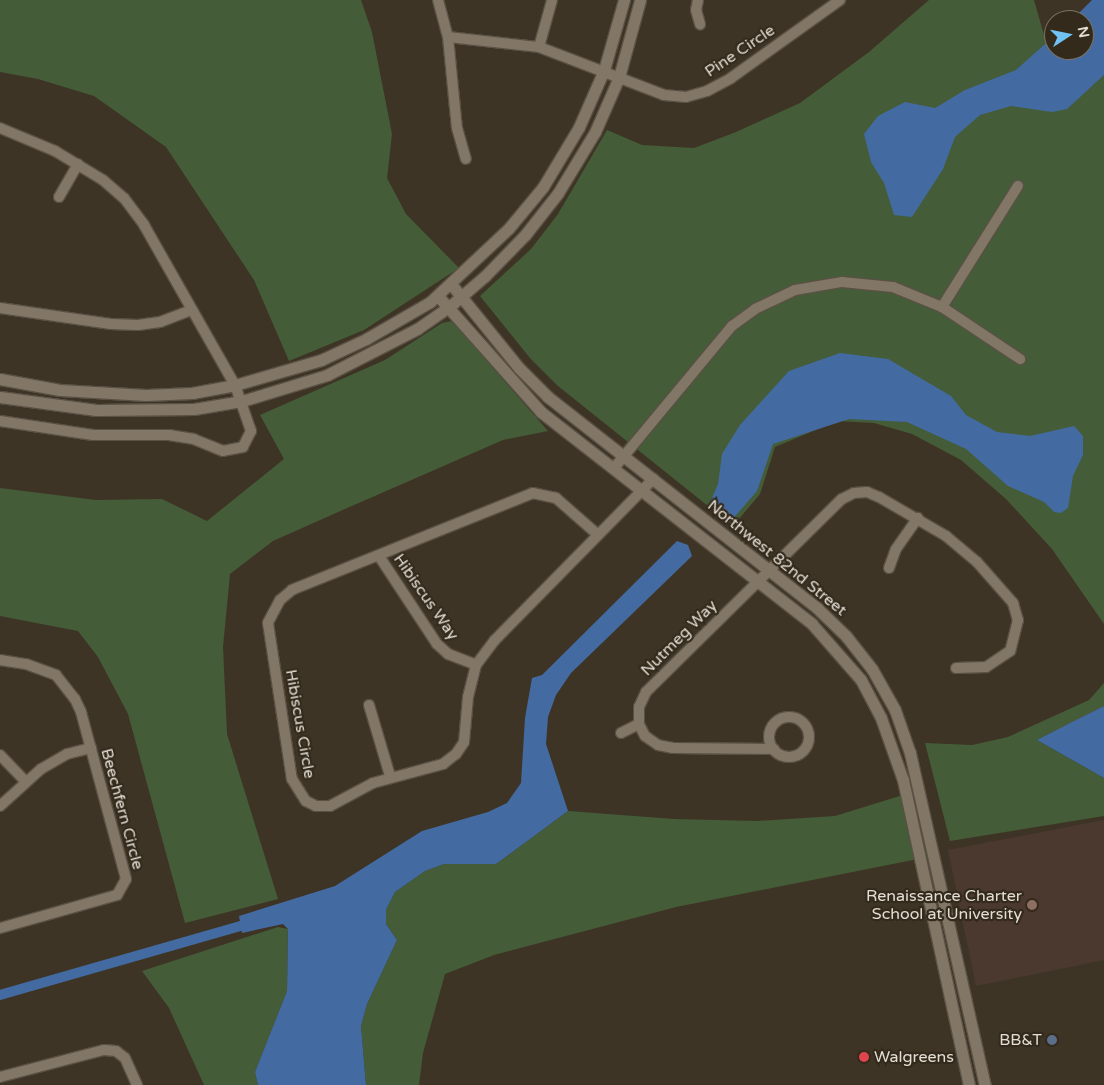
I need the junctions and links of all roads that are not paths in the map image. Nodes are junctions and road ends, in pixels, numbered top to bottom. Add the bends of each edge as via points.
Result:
1 (438, 0) edge
2 (552, 0) edge
3 (624, 0) edge
4 (640, 0) edge
5 (698, 0) edge
6 (840, 0) edge
7 (700, 24) dead end
8 (448, 37) junction
9 (539, 47) junction
10 (604, 70) junction
11 (620, 77) junction
12 (0, 128) edge
13 (466, 159) dead end
14 (78, 164) junction
15 (1018, 186) dead end
16 (59, 197) dead end
17 (451, 284) junction
18 (438, 296) junction
19 (462, 296) junction
20 (942, 307) junction
21 (0, 308) edge
22 (449, 308) junction
23 (192, 310) junction
24 (1020, 359) dead end
25 (0, 379) edge
26 (234, 385) junction
27 (0, 397) edge
28 (242, 401) junction
29 (0, 421) edge
30 (623, 456) junction
31 (614, 468) junction
32 (652, 478) junction
33 (642, 491) junction
34 (918, 518) junction
35 (597, 534) junction
36 (380, 556) junction
37 (888, 568) dead end
38 (769, 570) junction
39 (758, 581) junction
40 (0, 660) edge
41 (476, 665) junction
42 (956, 668) dead end
43 (369, 705) dead end
44 (639, 724) junction
45 (621, 733) dead end
46 (90, 748) junction
47 (774, 749) dead end
48 (0, 756) edge
49 (390, 776) junction
50 (25, 781) junction
51 (0, 806) edge
52 (0, 928) edge
53 (0, 1077) edge
54 (137, 1085) edge
55 (969, 1085) edge
56 (985, 1085) edge

1 - 8 street
2 - 9 street
3 - 10 street
4 - 11 street
5 - 7 street
6 - 11 street, Pine Circle via 731,78 707,91 686,97 664,95
8 - 9 street, Pine Circle
8 - 13 street via 457,128
9 - 10 street, Pine Circle
10 - 11 street, Pine Circle
10 - 17 street via 579,126 543,187 509,228
11 - 19 street via 591,139 558,193 525,235
12 - 14 street
14 - 16 street
14 - 23 street via 124,198 144,225
15 - 20 street
17 - 18 street
17 - 19 street, Northwest 82nd Street
18 - 22 street, Northwest 82nd Street
18 - 26 street via 366,339 321,360
19 - 22 street
19 - 30 street, Northwest 82nd Street via 498,343 548,397
20 - 24 street
20 - 30 street via 893,287 866,282 823,284 778,296 740,320 719,340
21 - 23 street via 138,325 160,322
22 - 28 street via 373,354 327,375
22 - 31 street, Northwest 82nd Street via 540,412
23 - 26 street
25 - 26 street via 60,390 146,395
26 - 28 street
27 - 28 street via 58,406 133,411 194,409
28 - 29 street via 251,431 249,439 243,447 228,451 170,435 93,435
30 - 31 street
30 - 32 street, Northwest 82nd Street
31 - 33 street, Northwest 82nd Street
32 - 33 street, Hibiscus Circle
32 - 38 street, Northwest 82nd Street
33 - 35 street, Hibiscus Circle
33 - 39 street, Northwest 82nd Street
34 - 37 street via 896,549
34 - 38 street, Nutmeg Way via 867,492 854,492 842,499
34 - 42 street, Nutmeg Way via 977,562 1013,603 1018,620 1010,651 998,662 986,667
35 - 36 street, Hibiscus Circle via 556,498 533,494
35 - 41 street, Hibiscus Circle via 578,558 495,640
36 - 41 street, Hibiscus Way via 437,644 448,654
36 - 49 street, Hibiscus Circle via 292,590 280,600 268,623 292,779 298,792 316,806 330,806
38 - 39 street, Nutmeg Way
38 - 56 street, Northwest 82nd Street via 846,636 872,669 895,710 910,753
39 - 44 street, Nutmeg Way via 646,692 639,706
39 - 55 street, Northwest 82nd Street via 812,624 837,650 860,680 881,718 903,780
40 - 46 street, Beechfern Circle via 46,670 66,684 81,712
41 - 49 street, Hibiscus Circle via 468,697 464,742 456,754 443,764
43 - 49 street
44 - 45 street
44 - 47 street via 645,736 658,745 673,748
46 - 50 street via 68,754
46 - 52 street, Beechfern Circle via 126,879 123,888 116,894
48 - 50 street
50 - 51 street
53 - 54 street via 104,1050 116,1051 125,1058

